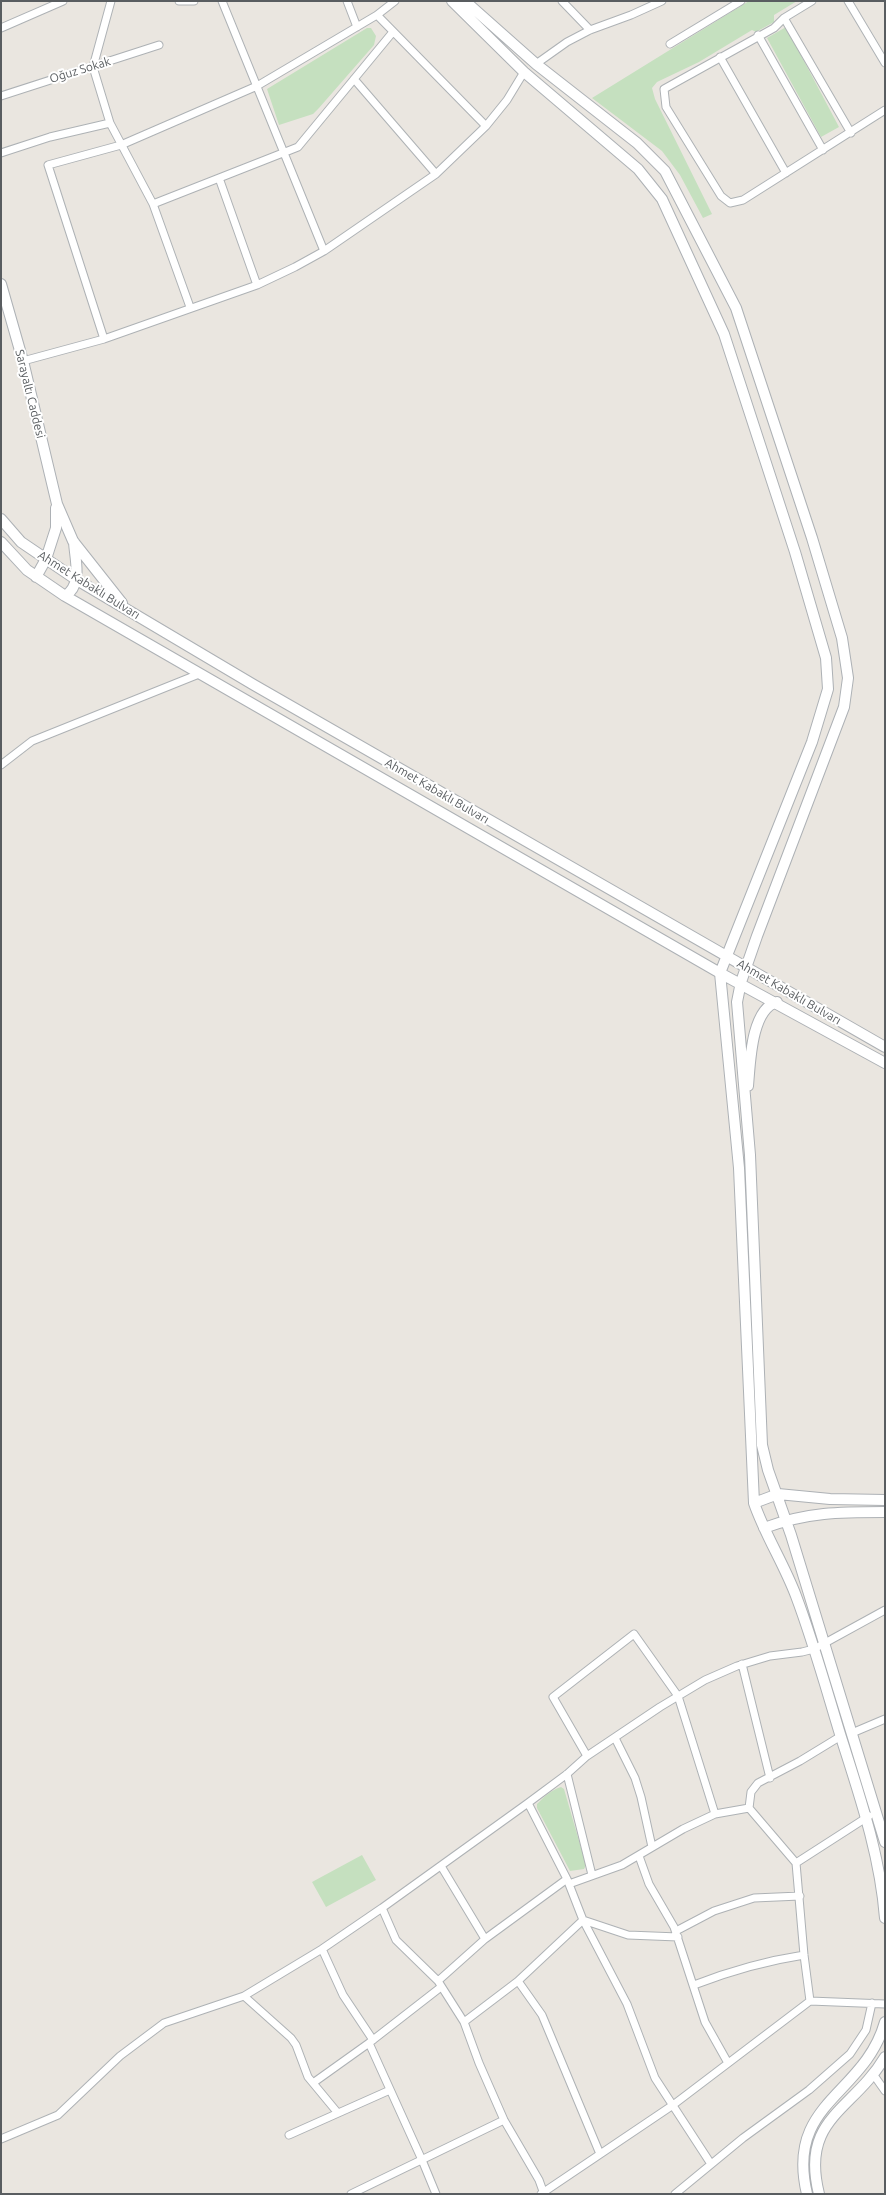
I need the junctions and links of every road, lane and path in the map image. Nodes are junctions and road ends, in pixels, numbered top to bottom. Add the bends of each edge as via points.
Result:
1 (63, 1) edge
2 (111, 1) edge
3 (179, 1) edge
4 (194, 1) edge
5 (222, 1) edge
6 (347, 1) edge
7 (395, 1) edge
8 (452, 1) edge
9 (465, 1) edge
10 (562, 1) edge
11 (662, 1) edge
12 (812, 1) edge
13 (848, 1) edge
14 (190, 2) edge
15 (739, 2) edge
16 (377, 15) junction
17 (784, 18) junction
18 (357, 27) junction
19 (1, 28) edge
20 (590, 30) junction
21 (392, 33) junction
22 (758, 35) junction
23 (670, 44) dead end
24 (159, 45) dead end
25 (720, 57) junction
26 (885, 63) edge
27 (536, 64) junction
28 (93, 67) junction
29 (524, 72) junction
30 (354, 79) junction
31 (257, 86) junction
32 (1, 96) edge
33 (885, 110) edge
34 (110, 123) junction
35 (486, 126) junction
36 (851, 133) junction
37 (121, 145) junction
38 (823, 150) junction
39 (1, 153) edge
40 (284, 153) junction
41 (786, 173) junction
42 (436, 174) junction
43 (219, 178) junction
44 (153, 204) junction
45 (324, 251) junction
46 (1, 284) edge
47 (256, 285) junction
48 (190, 308) junction
49 (104, 339) junction
50 (22, 361) junction
51 (56, 504) junction
52 (1, 519) edge
53 (74, 541) junction
54 (1, 542) edge
55 (46, 559) junction
56 (36, 577) junction
57 (76, 580) junction
58 (65, 596) junction
59 (126, 608) junction
60 (199, 674) junction
61 (1, 765) edge
62 (727, 956) junction
63 (747, 968) junction
64 (720, 972) junction
65 (741, 982) junction
66 (777, 1002) junction
67 (885, 1047) edge
68 (885, 1063) edge
69 (746, 1107) junction
70 (778, 1494) junction
71 (885, 1500) edge
72 (754, 1503) junction
73 (885, 1512) edge
74 (787, 1520) junction
75 (764, 1528) junction
76 (885, 1610) edge
77 (825, 1644) junction
78 (814, 1648) junction
79 (742, 1664) junction
80 (678, 1696) junction
81 (885, 1719) edge
82 (852, 1733) junction
83 (841, 1736) junction
84 (615, 1738) junction
85 (587, 1756) junction
86 (567, 1774) junction
87 (770, 1778) junction
88 (528, 1803) junction
89 (749, 1808) junction
90 (876, 1813) junction
91 (715, 1814) junction
92 (865, 1818) junction
93 (885, 1842) edge
94 (652, 1847) junction
95 (639, 1856) junction
96 (796, 1863) junction
97 (440, 1866) junction
98 (592, 1875) junction
99 (568, 1881) junction
100 (800, 1896) junction
101 (382, 1908) junction
102 (885, 1918) edge
103 (583, 1920) junction
104 (677, 1934) junction
105 (485, 1939) junction
106 (322, 1949) junction
107 (804, 1955) junction
108 (518, 1980) junction
109 (439, 1984) junction
110 (694, 1985) junction
111 (244, 1996) junction
112 (810, 2001) junction
113 (872, 2003) junction
114 (885, 2004) edge
115 (464, 2022) junction
116 (885, 2022) edge
117 (371, 2041) junction
118 (885, 2057) edge
119 (728, 2063) junction
120 (873, 2074) junction
121 (313, 2083) junction
122 (390, 2090) junction
123 (885, 2091) edge
124 (672, 2106) junction
125 (336, 2112) junction
126 (504, 2120) junction
127 (288, 2135) dead end
128 (1, 2139) edge
129 (600, 2154) junction
130 (422, 2160) junction
131 (711, 2164) junction
132 (367, 2191) edge
133 (543, 2193) edge
134 (350, 2194) edge
135 (436, 2194) edge
136 (675, 2194) edge
137 (807, 2194) edge
138 (819, 2194) edge

1 - 19 street
2 - 28 street
3 - 14 street
4 - 14 street
5 - 31 street
6 - 18 street
7 - 16 street
8 - 29 street
9 - 27 street
10 - 20 street
11 - 20 street
12 - 17 street
13 - 26 street
15 - 23 street
16 - 18 street
16 - 21 street
17 - 22 street via 774,28
17 - 36 street
18 - 31 street
20 - 27 street
21 - 30 street
21 - 35 street
22 - 25 street
22 - 38 street
24 - 28 street, Oğuz Sokak
25 - 41 street
25 - 41 street via 664,90 666,107 725,201 743,200
27 - 63 street via 637,143 665,171 736,308 842,638 848,678 844,707
28 - 32 street, Oğuz Sokak
28 - 34 street
29 - 35 street via 508,100
29 - 62 street via 638,169 662,199 724,334 826,658 828,689 812,742
30 - 40 street via 298,147
30 - 42 street
31 - 37 street
31 - 40 street
33 - 36 street
34 - 37 street
34 - 39 street
35 - 42 street
36 - 38 street
37 - 44 street
37 - 49 street via 48,165
38 - 41 street
40 - 43 street
40 - 45 street
42 - 45 street
43 - 44 street
43 - 47 street
44 - 48 street
45 - 47 street
46 - 50 street, Sarayaltı Caddesi
47 - 48 street
48 - 49 street
49 - 50 street
50 - 51 street, Sarayaltı Caddesi
51 - 53 street
51 - 55 street via 56,528
52 - 55 street, Ahmet Kabaklı Bulvarı via 21,542
53 - 57 street
53 - 59 street
54 - 56 street, Ahmet Kabaklı Bulvarı
55 - 56 street
55 - 57 street, Ahmet Kabaklı Bulvarı
56 - 58 street, Ahmet Kabaklı Bulvarı
57 - 58 street via 71,593
57 - 59 street, Ahmet Kabaklı Bulvarı
58 - 60 street, Ahmet Kabaklı Bulvarı
59 - 62 street, Ahmet Kabaklı Bulvarı via 262,690
60 - 61 street via 32,742
60 - 64 street, Ahmet Kabaklı Bulvarı
62 - 63 street, Ahmet Kabaklı Bulvarı
62 - 64 street
63 - 65 street
63 - 67 street, Ahmet Kabaklı Bulvarı
64 - 65 street, Ahmet Kabaklı Bulvarı
64 - 72 street via 739,1168
65 - 66 street, Ahmet Kabaklı Bulvarı
65 - 69 street via 737,1002
66 - 68 street, Ahmet Kabaklı Bulvarı
66 - 69 street via 765,1010 752,1044
69 - 70 street via 762,1445
70 - 71 street
70 - 72 street
70 - 74 street
72 - 75 street
73 - 74 street via 822,1513
74 - 75 street
74 - 77 street
75 - 78 street via 796,1595
76 - 77 street
77 - 78 street
77 - 82 street
78 - 79 street
78 - 83 street
79 - 80 street
79 - 87 street
80 - 84 street
80 - 85 street via 634,1634 553,1697
80 - 91 street
81 - 82 street
82 - 90 street
83 - 87 street
83 - 92 street
84 - 85 street
84 - 94 street via 635,1778
85 - 86 street
86 - 88 street
86 - 98 street
87 - 89 street via 758,1783 751,1792
88 - 97 street
88 - 99 street
89 - 91 street
89 - 96 street
90 - 92 street
90 - 93 street
91 - 94 street
92 - 96 street
92 - 102 street via 877,1862
94 - 95 street
95 - 98 street
95 - 104 street via 649,1884
96 - 100 street
97 - 101 street
97 - 105 street
98 - 99 street
99 - 103 street
99 - 105 street
100 - 104 street via 754,1898 714,1911
100 - 107 street
101 - 106 street
101 - 109 street via 396,1940
103 - 104 street via 628,1934
103 - 108 street
103 - 124 street via 627,2004 655,2078
104 - 110 street
105 - 109 street
106 - 111 street
106 - 117 street via 343,1995
107 - 110 street via 767,1961
107 - 112 street
108 - 115 street
108 - 129 street via 542,2015
109 - 115 street
109 - 117 street
110 - 119 street via 705,2022
111 - 121 street via 291,2038
111 - 128 street via 164,2023 120,2056 58,2115
112 - 113 street
112 - 119 street
113 - 114 street
113 - 131 street via 866,2030 850,2054 809,2090
115 - 126 street
116 - 137 street via 867,2060 826,2104 812,2126 803,2154
117 - 121 street
117 - 122 street
118 - 120 street
119 - 124 street
120 - 123 street
120 - 138 street via 829,2120 817,2144 814,2171
121 - 125 street
122 - 125 street
122 - 130 street
124 - 129 street
124 - 131 street
125 - 127 street
126 - 130 street
126 - 133 street
129 - 133 street
130 - 132 street
130 - 135 street
131 - 136 street
132 - 134 street

